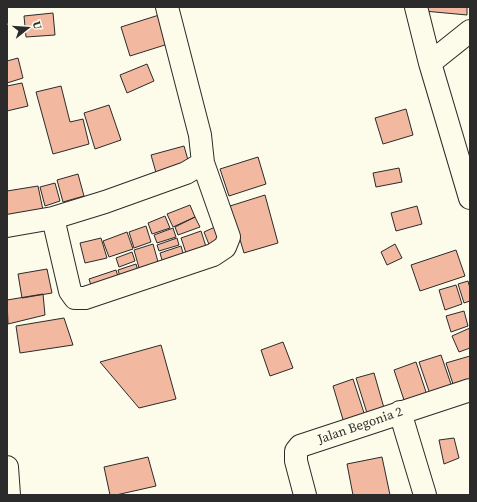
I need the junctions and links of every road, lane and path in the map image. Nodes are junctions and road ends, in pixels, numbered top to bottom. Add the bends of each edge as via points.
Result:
1 (167, 7) edge
2 (416, 7) edge
3 (470, 31) edge
4 (430, 63) junction
5 (203, 163) junction
6 (470, 198) edge
7 (53, 218) junction
8 (7, 226) edge
9 (470, 390) edge
10 (400, 412) junction
11 (7, 467) edge
12 (9, 495) edge
13 (305, 495) edge
14 (425, 495) edge

1 - 5 street via 200,136
2 - 4 street
3 - 4 street
4 - 6 street
5 - 7 street via 186,173
5 - 7 street via 229,237 226,247 213,255 85,298 75,298 70,291
7 - 8 street
9 - 10 street, Jalan Begonia 2
10 - 13 street, Jalan Begonia 2 via 300,446 296,451 296,461
10 - 14 street
11 - 12 street

